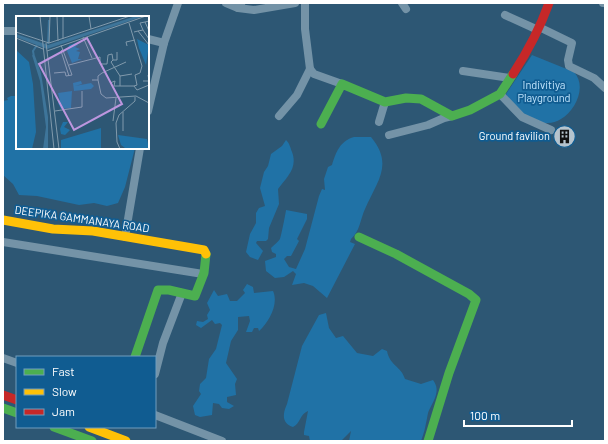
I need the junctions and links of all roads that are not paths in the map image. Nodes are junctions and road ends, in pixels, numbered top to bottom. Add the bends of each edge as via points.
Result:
1 (178, 3) edge
2 (226, 3) edge
3 (295, 3) edge
4 (305, 3) edge
5 (549, 3) edge
6 (240, 5) edge
7 (505, 15) dead end
8 (538, 29) junction
9 (3, 31) edge
10 (16, 31) edge
11 (149, 39) edge
12 (164, 43) junction
13 (310, 69) junction
14 (463, 71) dead end
15 (510, 78) junction
16 (342, 84) junction
17 (605, 87) edge
18 (500, 94) junction
19 (385, 102) junction
20 (149, 107) edge
21 (279, 116) dead end
22 (452, 116) junction
23 (379, 122) dead end
24 (321, 124) dead end
25 (551, 130) dead end
26 (389, 135) dead end
27 (140, 149) edge
28 (3, 220) edge
29 (124, 237) junction
30 (359, 237) dead end
31 (3, 242) edge
32 (203, 274) junction
33 (182, 293) junction
34 (135, 356) edge
35 (3, 358) edge
36 (16, 363) edge
37 (156, 370) edge
38 (3, 395) edge
39 (16, 400) edge
40 (3, 408) edge
41 (16, 414) edge
42 (156, 415) edge
43 (57, 428) edge
44 (92, 428) edge
45 (92, 441) edge
46 (126, 441) edge
47 (222, 441) edge
48 (428, 441) edge

1 - 12 street
2 - 6 street
3 - 6 street via 254,10
4 - 13 street
5 - 8 main road
7 - 8 street
8 - 15 main road
8 - 17 street via 572,43 569,66 594,78
9 - 10 street
11 - 12 street
12 - 20 street
13 - 16 street via 314,74
13 - 21 street via 297,95
14 - 15 street
15 - 18 main road
16 - 19 main road
16 - 24 main road
18 - 22 main road via 470,110
18 - 25 street via 522,117
19 - 22 main road via 406,98 421,99
19 - 23 street
22 - 26 street
27 - 29 street
28 - 29 main road, DEEPIKA GAMMANAYA ROAD
29 - 32 main road, DEEPIKA GAMMANAYA ROAD via 204,250 207,255
30 - 48 main road via 408,260 458,290 472,295 476,300 449,373
31 - 32 street
32 - 33 main road, DEEPIKA GAMMANAYA ROAD via 195,296
33 - 34 main road, DEEPIKA GAMMANAYA ROAD via 158,290
33 - 37 street via 163,343
35 - 36 street
38 - 39 main road
40 - 41 main road
42 - 47 street
43 - 45 main road
44 - 46 main road

